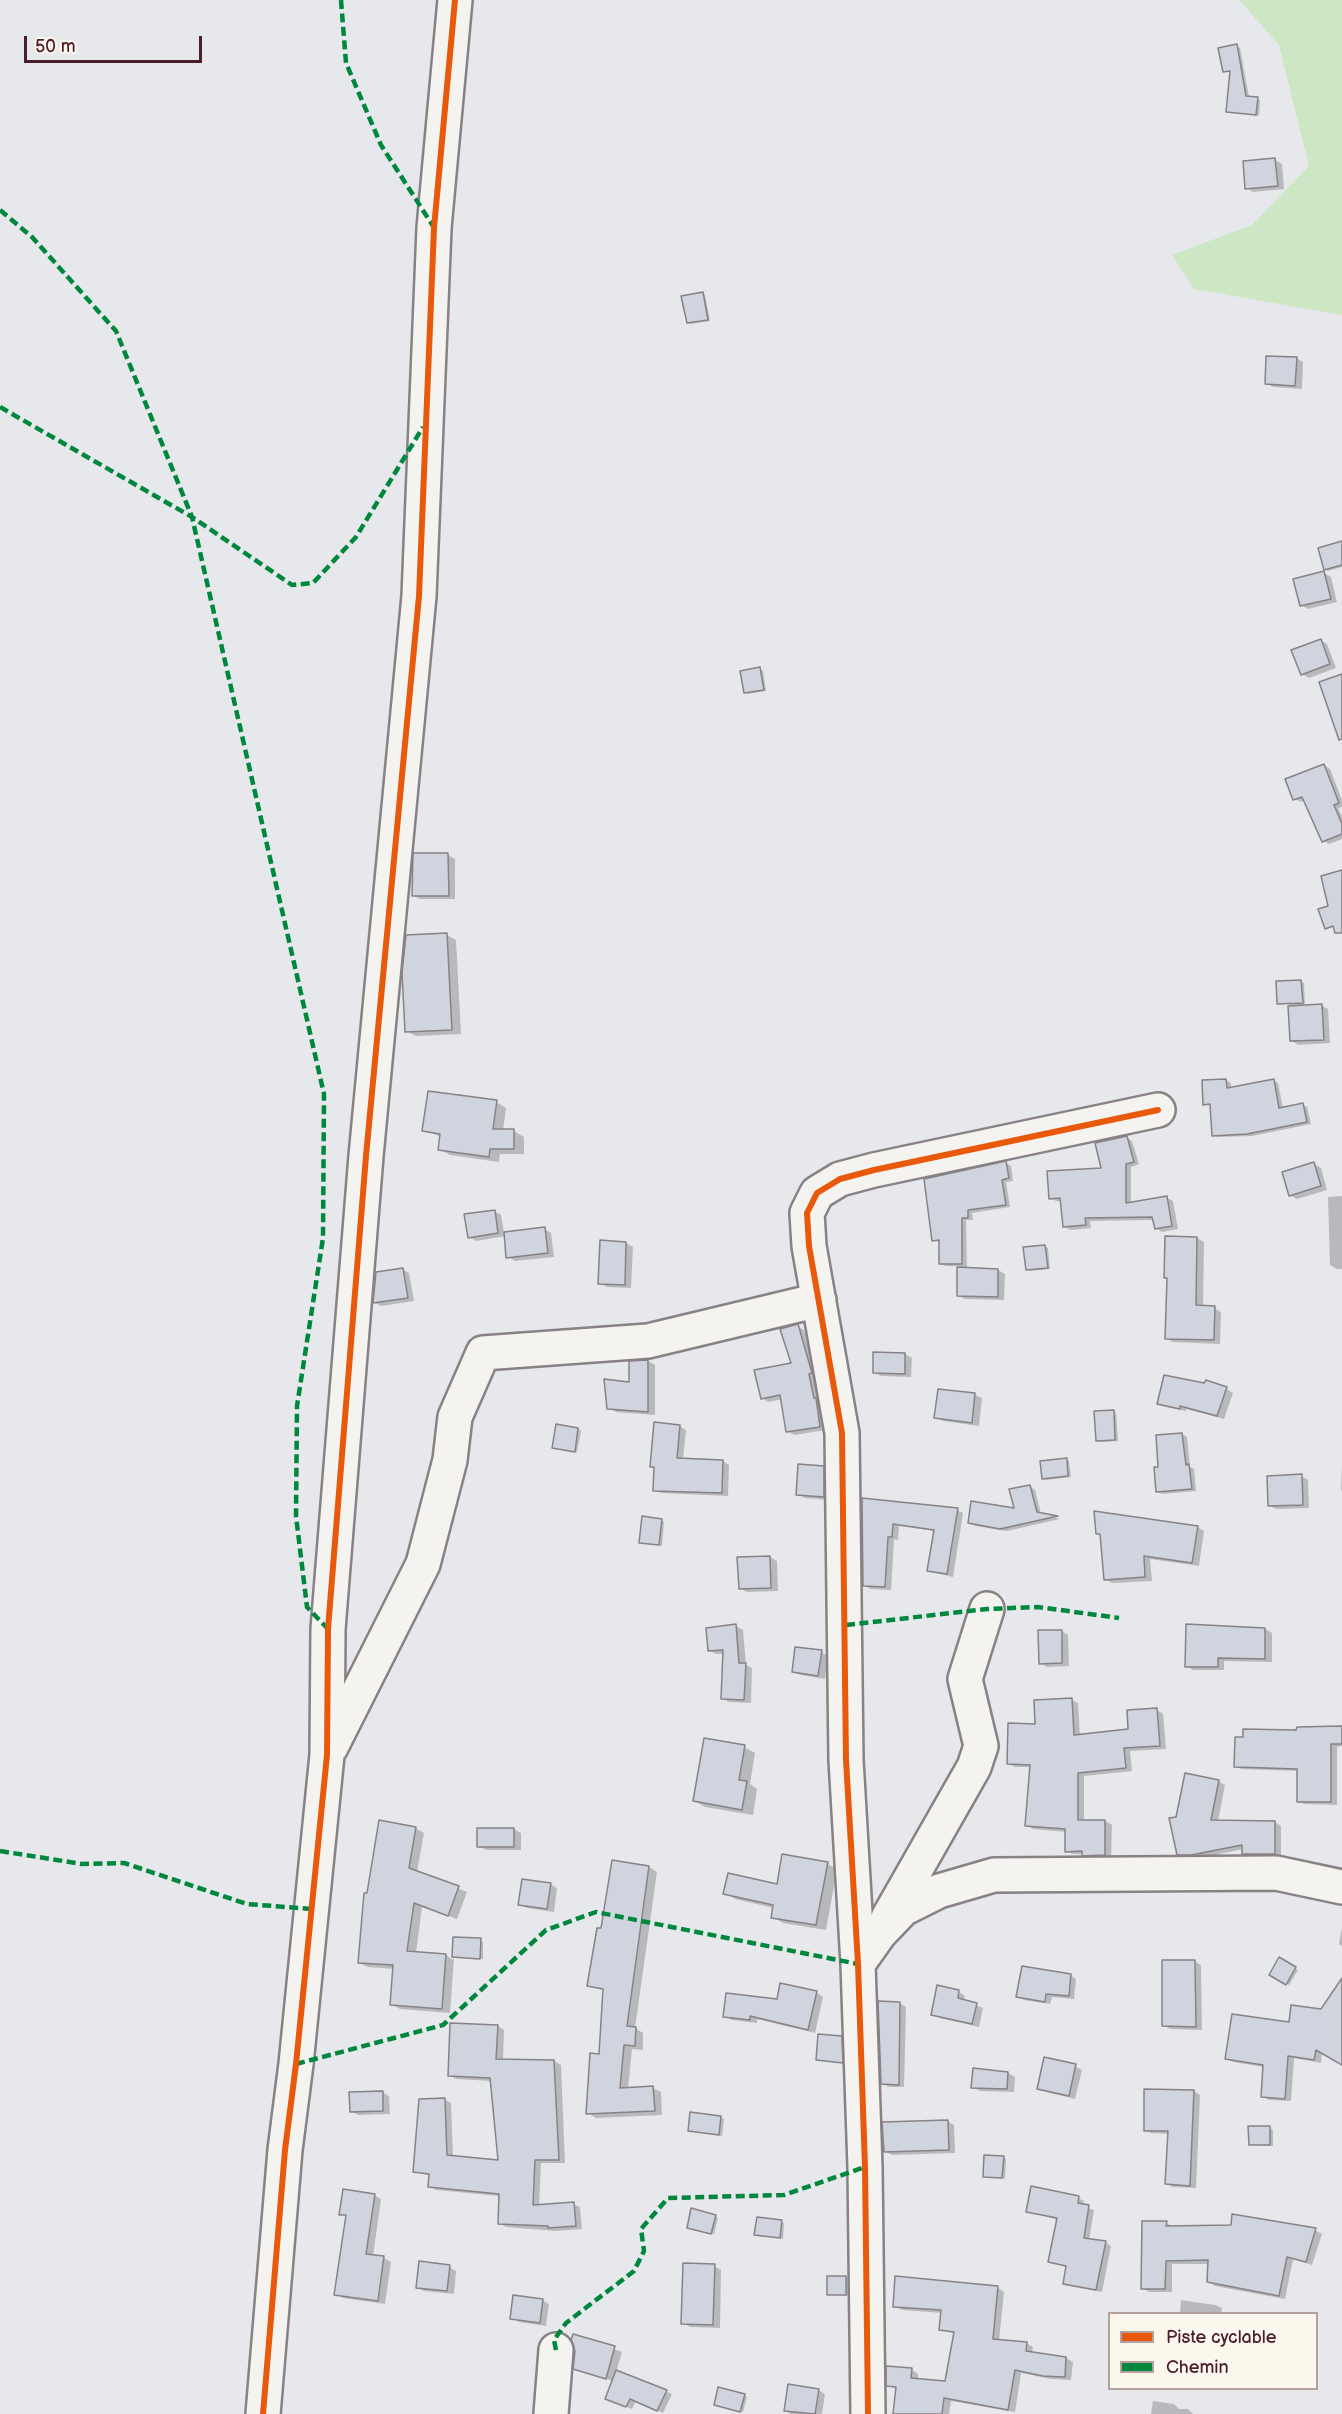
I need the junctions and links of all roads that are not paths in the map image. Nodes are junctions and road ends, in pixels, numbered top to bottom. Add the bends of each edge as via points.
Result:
1 (455, 0) edge
2 (1158, 1110) dead end
3 (819, 1300) junction
4 (987, 1610) dead end
5 (327, 1755) junction
6 (1342, 1887) edge
7 (880, 1933) junction
8 (858, 1964) junction
9 (556, 2350) dead end
10 (263, 2414) edge
11 (551, 2414) edge
12 (868, 2414) edge

1 - 5 street via 434,228 419,596 366,1156 328,1629
2 - 3 street via 840,1179 817,1193 807,1214
3 - 5 street via 648,1341 483,1353 455,1417 450,1460 423,1564
3 - 8 street via 842,1433 846,1760
4 - 7 street via 965,1680 981,1746 974,1767
5 - 10 street via 285,2150
6 - 7 street via 1276,1873 994,1875 939,1891 903,1909
7 - 8 street
8 - 12 street
9 - 11 street

